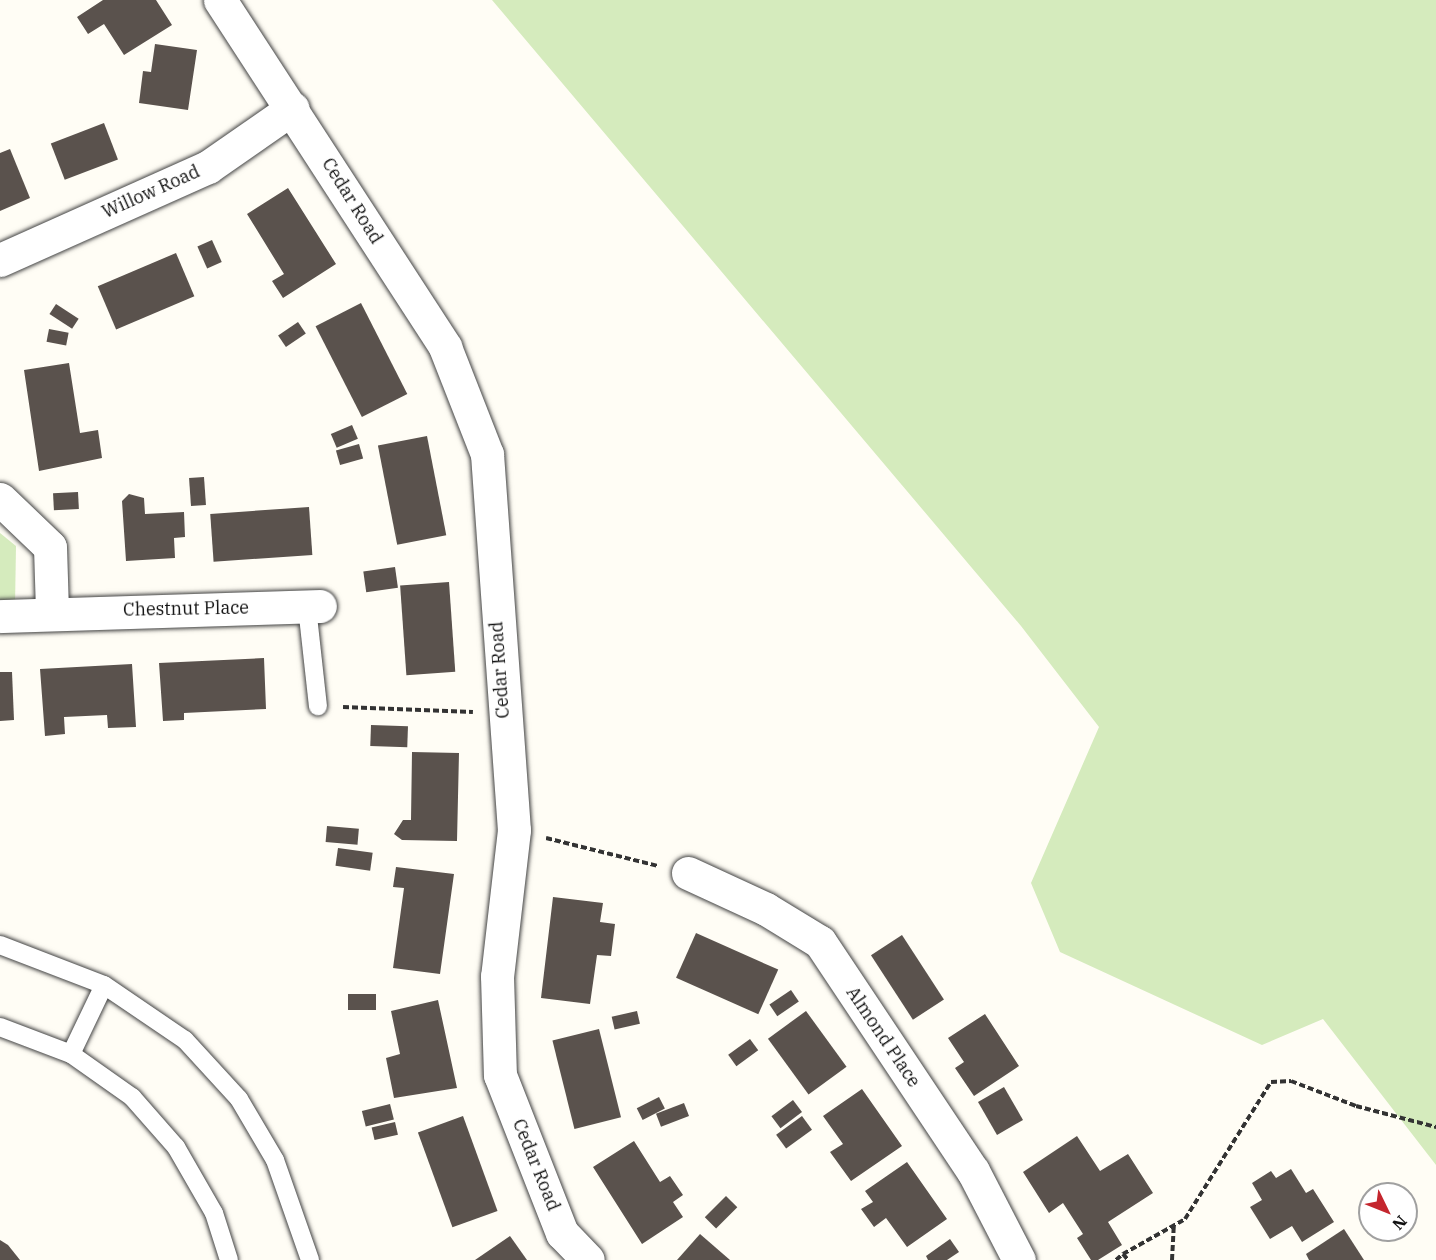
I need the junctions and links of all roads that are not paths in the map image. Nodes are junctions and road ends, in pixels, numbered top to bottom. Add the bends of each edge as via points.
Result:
1 (220, 0) edge
2 (294, 108) junction
3 (0, 260) edge
4 (0, 499) edge
5 (313, 607) joint
6 (52, 611) junction
7 (0, 616) edge
8 (318, 706) road end
9 (688, 873) road end
10 (0, 945) edge
11 (104, 985) junction
12 (0, 1027) edge
13 (71, 1054) junction
14 (229, 1260) edge
15 (310, 1260) edge
16 (588, 1260) edge
17 (1019, 1260) edge

1 - 2 street, Cedar Road
2 - 3 street, Willow Road via 207,167
2 - 16 street, Cedar Road via 445,347 487,454 502,713 514,830 497,976 500,1075 562,1233
4 - 6 street via 50,547
5 - 6 street, Chestnut Place
5 - 8 lane
6 - 7 street, Chestnut Place
9 - 17 street, Almond Place via 766,909 820,942 973,1171
10 - 11 lane
11 - 13 lane
11 - 15 lane via 185,1040 239,1099 275,1160
12 - 13 lane
13 - 14 lane via 132,1097 176,1147 214,1213

